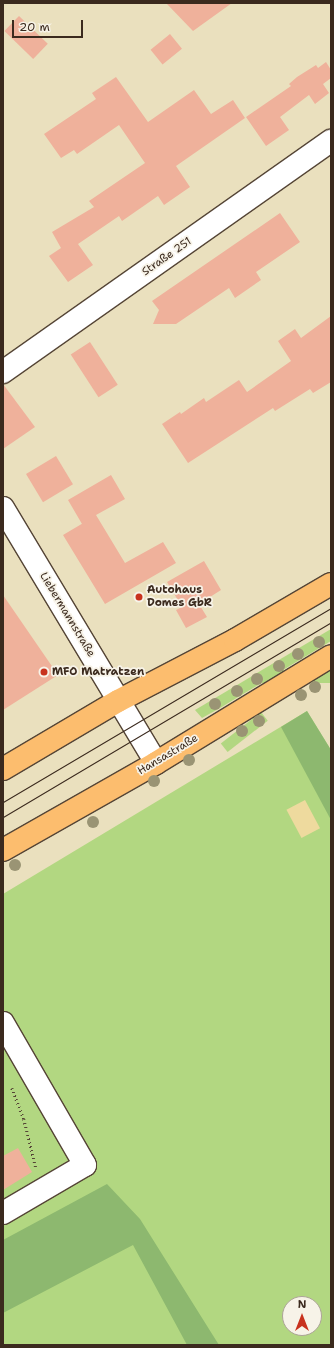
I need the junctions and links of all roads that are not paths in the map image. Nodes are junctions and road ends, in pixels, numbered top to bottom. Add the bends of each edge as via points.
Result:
1 (331, 141) edge
2 (3, 372) edge
3 (3, 508) edge
4 (331, 584) edge
5 (331, 656) edge
6 (118, 701) junction
7 (156, 763) junction
8 (3, 769) edge
9 (3, 850) edge
10 (3, 1023) edge
11 (3, 1214) edge

1 - 2 street, Straße 251
3 - 6 street, Liebermannstraße
4 - 6 main road via 235,640
5 - 7 main road, Hansastraße
6 - 7 street, Liebermannstraße
6 - 8 main road
7 - 9 main road, Hansastraße
10 - 11 street via 85,1165

